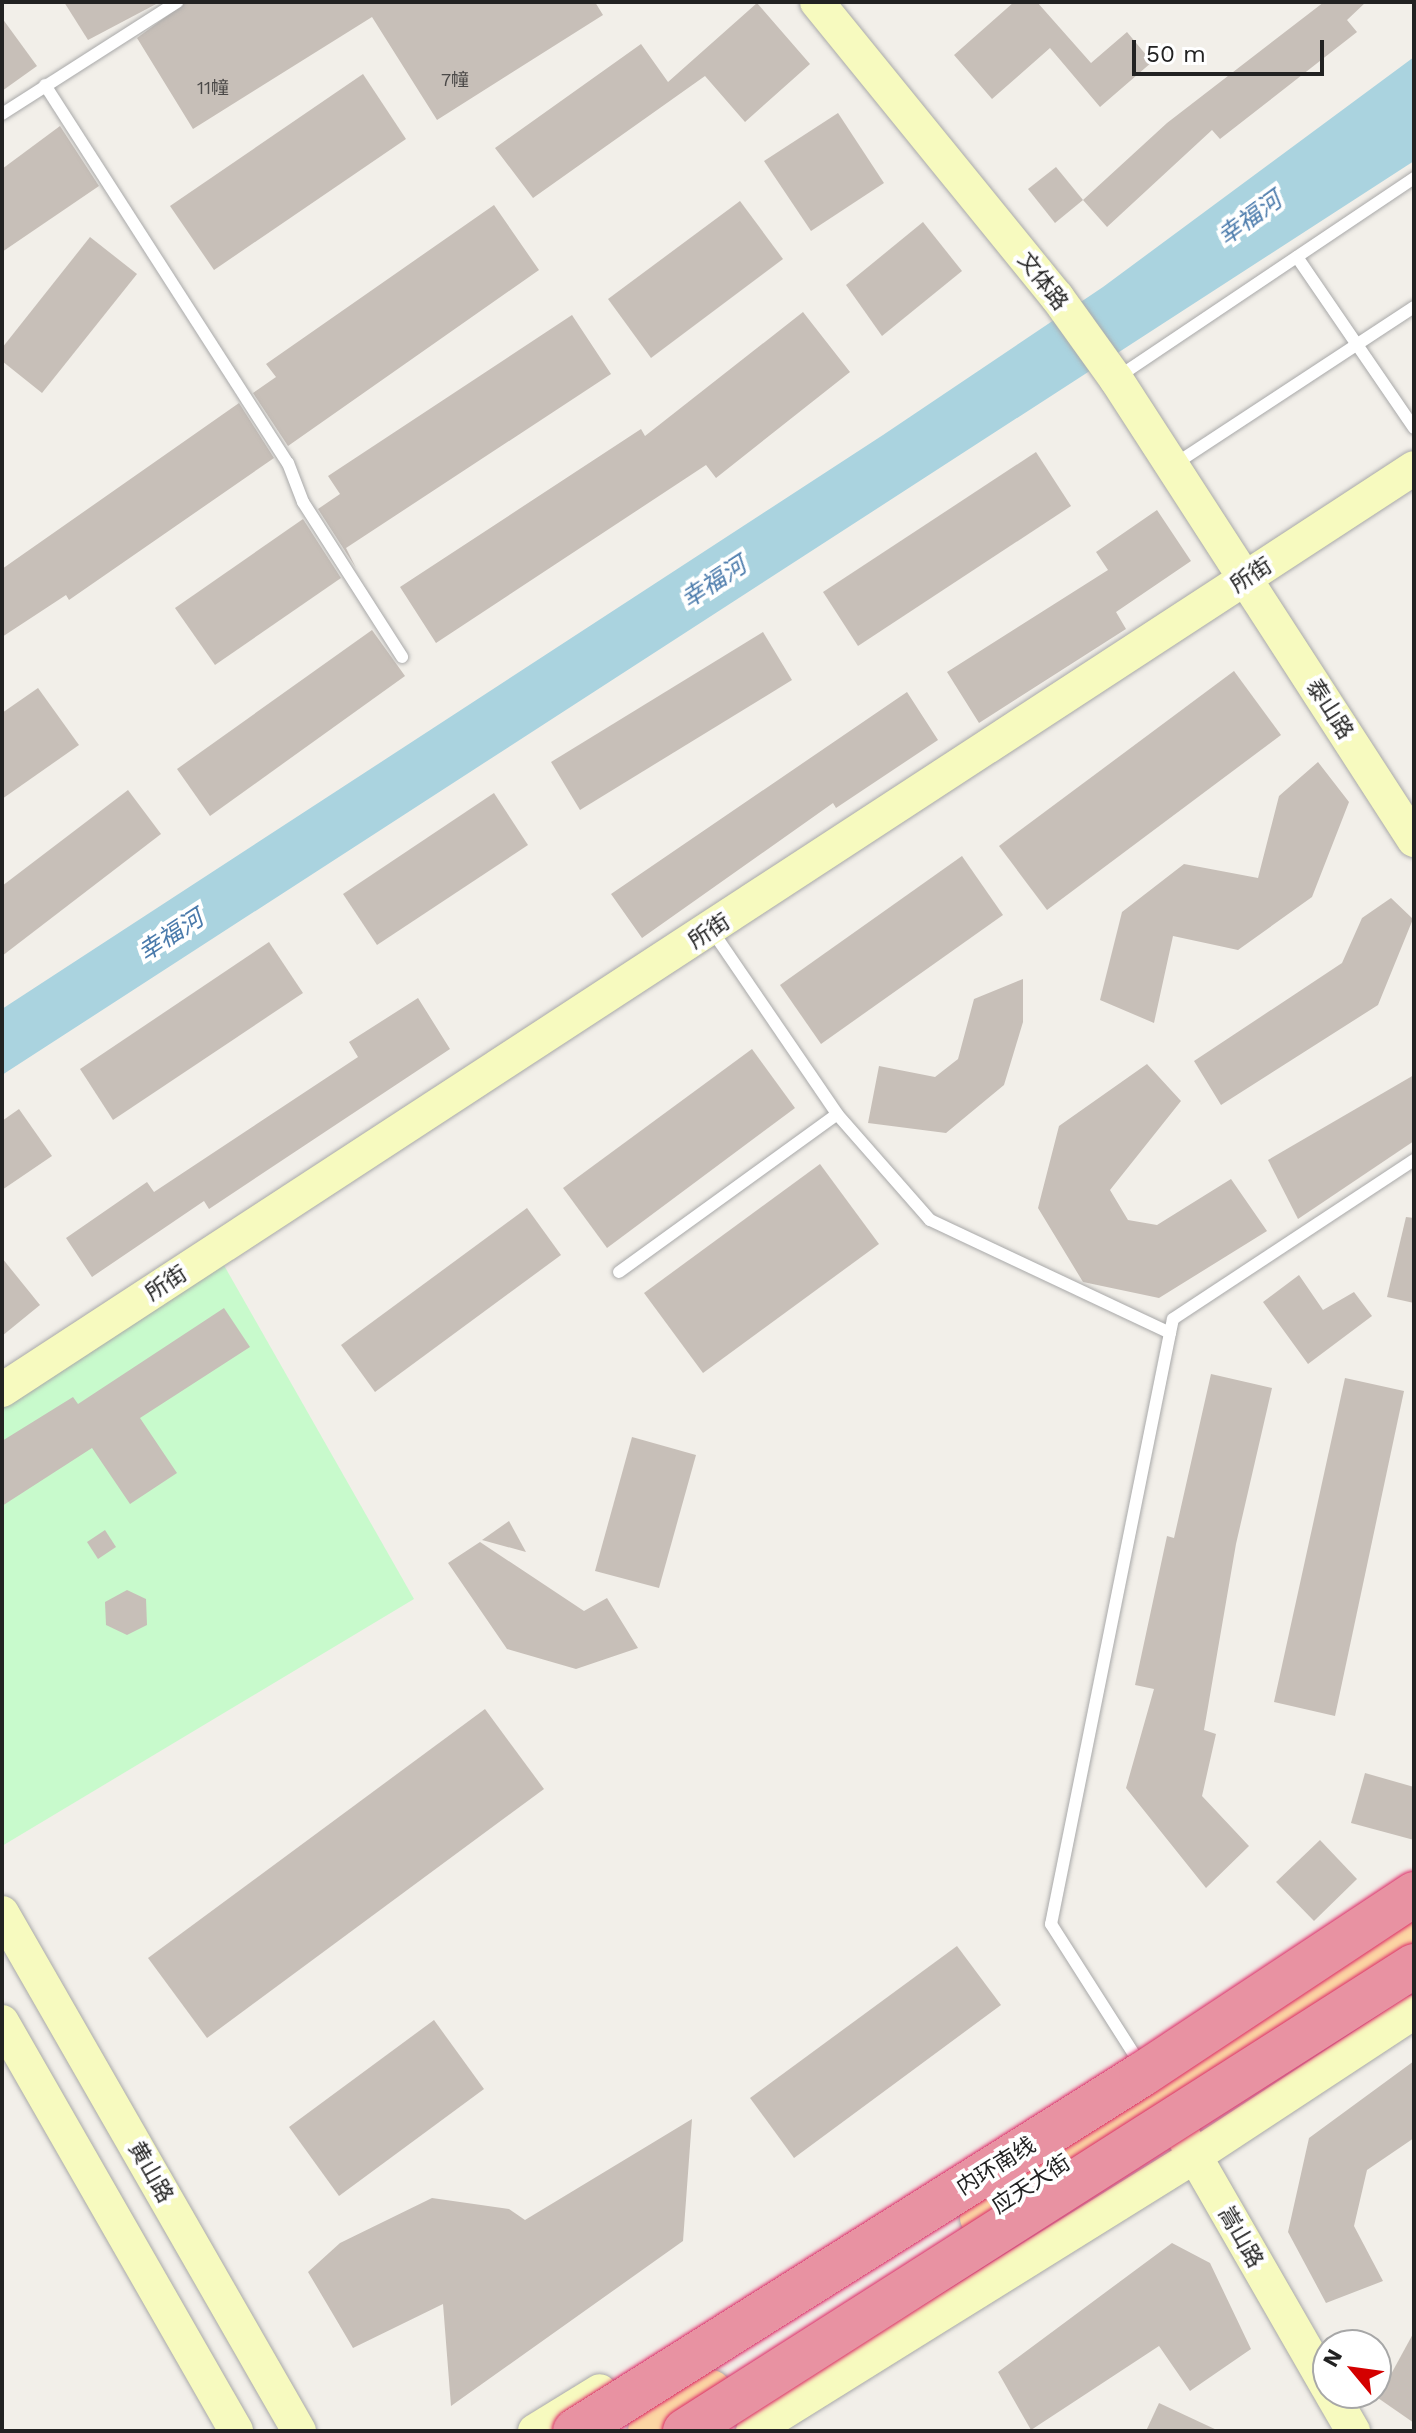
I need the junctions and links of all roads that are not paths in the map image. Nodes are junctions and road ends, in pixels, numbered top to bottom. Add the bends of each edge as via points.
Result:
1 (177, 2) edge
2 (817, 2) edge
3 (45, 85) junction
4 (2, 114) edge
5 (1414, 178) edge
6 (1297, 257) junction
7 (1414, 307) edge
8 (1357, 345) junction
9 (1112, 373) junction
10 (1414, 428) edge
11 (1172, 466) junction
12 (1412, 475) edge
13 (1246, 578) junction
14 (402, 657) dead end
15 (1414, 840) edge
16 (711, 929) junction
17 (837, 1114) junction
18 (1414, 1160) edge
19 (619, 1272) dead end
20 (1170, 1333) junction
21 (2, 1390) edge
22 (1414, 1894) edge
23 (1414, 1912) edge
24 (2, 1913) edge
25 (1414, 1934) edge
26 (1414, 1966) edge
27 (1414, 2012) edge
28 (2, 2022) edge
29 (1158, 2093) junction
30 (1195, 2156) junction
31 (1312, 2360) edge
32 (1340, 2409) edge
33 (236, 2431) edge
34 (299, 2431) edge
35 (535, 2431) edge
36 (575, 2431) edge
37 (607, 2431) edge
38 (647, 2431) edge
39 (685, 2431) edge
40 (753, 2431) edge
41 (1353, 2431) edge

1 - 3 lane
2 - 9 street, 文体路
3 - 4 lane
3 - 14 lane via 288,463 303,502
5 - 6 lane
6 - 8 lane
6 - 9 lane
7 - 8 lane
8 - 10 lane
8 - 11 lane
9 - 11 street, 文体路
11 - 13 street, 文体路
12 - 13 street, 所街
13 - 15 street, 泰山路
13 - 16 street, 所街
16 - 17 lane
16 - 21 street, 所街
17 - 19 lane
17 - 20 lane via 930,1220
18 - 20 lane via 1173,1319
20 - 29 lane via 1051,1924
22 - 36 highway, 内环南线, bridge via 1141,2075
23 - 29 main road, 应天大街
24 - 34 street, 黄山路
25 - 29 main road, 应天大街
26 - 39 highway, bridge
27 - 30 street
28 - 33 street
29 - 30 street, 嵩山路
29 - 35 street via 1099,2082
29 - 37 main road, 应天大街
29 - 38 main road, 应天大街
30 - 31 street, 嵩山路
30 - 40 street
32 - 41 street, 嵩山路

